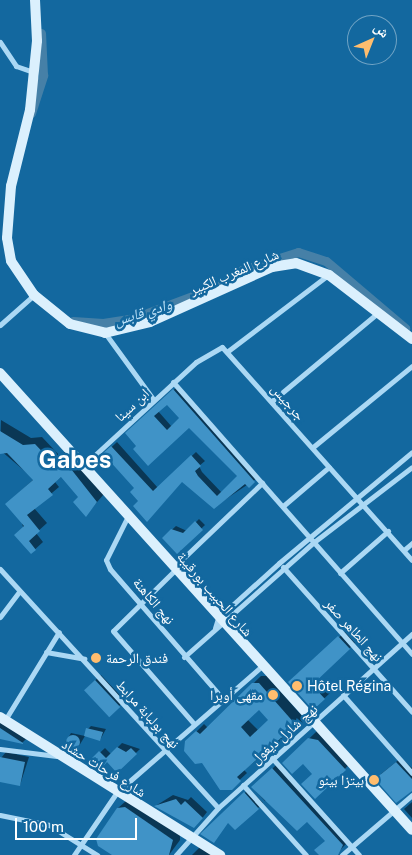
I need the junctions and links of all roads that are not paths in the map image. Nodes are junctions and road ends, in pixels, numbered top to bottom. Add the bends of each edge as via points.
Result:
1 (35, 0) edge
2 (0, 42) edge
3 (33, 72) junction
4 (328, 275) junction
5 (34, 295) junction
6 (380, 312) junction
7 (0, 325) edge
8 (105, 333) junction
9 (412, 339) edge
10 (228, 351) junction
11 (412, 366) edge
12 (2, 379) edge
13 (173, 382) junction
14 (154, 399) junction
15 (272, 401) junction
16 (312, 447) junction
17 (412, 452) edge
18 (84, 465) junction
19 (330, 467) junction
20 (412, 467) edge
21 (262, 483) junction
22 (357, 496) junction
23 (363, 502) junction
24 (283, 506) junction
25 (129, 513) junction
26 (388, 531) junction
27 (309, 537) junction
28 (314, 542) junction
29 (412, 543) edge
30 (404, 550) junction
31 (412, 560) edge
32 (279, 563) junction
33 (175, 568) junction
34 (284, 568) junction
35 (0, 569) edge
36 (340, 573) junction
37 (20, 592) junction
38 (141, 601) junction
39 (0, 617) edge
40 (219, 624) junction
41 (59, 632) junction
42 (412, 634) edge
43 (402, 643) junction
44 (46, 652) junction
45 (412, 654) edge
46 (184, 656) junction
47 (84, 659) junction
48 (261, 667) junction
49 (372, 669) junction
50 (343, 695) junction
51 (224, 700) junction
52 (412, 712) edge
53 (2, 719) edge
54 (194, 724) junction
55 (314, 724) junction
56 (164, 748) junction
57 (0, 749) edge
58 (60, 756) junction
59 (272, 758) junction
60 (412, 773) edge
61 (243, 785) junction
62 (117, 792) junction
63 (412, 795) edge
64 (218, 808) junction
65 (396, 812) junction
66 (0, 814) edge
67 (412, 830) edge
68 (189, 837) junction
69 (81, 845) junction
70 (352, 847) junction
71 (74, 855) edge
72 (97, 855) edge
73 (176, 855) edge
74 (220, 855) edge
75 (306, 855) edge
76 (342, 855) edge
77 (359, 855) edge

1 - 3 street, شارع المغرب الكبير
2 - 3 street via 16,66
3 - 5 street, شارع المغرب الكبير via 30,110 11,186 7,238 11,261
4 - 6 street, شارع المغرب الكبير
4 - 8 street, شارع المغرب الكبير via 311,267 284,263 150,322
4 - 10 street
5 - 7 street
5 - 8 street, شارع المغرب الكبير via 70,324
6 - 9 street, شارع المغرب الكبير
6 - 15 street
8 - 14 street
10 - 13 street, ابن سينا via 214,348
10 - 15 street, جرجيس
11 - 16 street
12 - 18 street, شارع الحبيب بورقيبة
13 - 14 street, ابن سينا
13 - 21 street
14 - 18 street, ابن سينا
15 - 16 street, جرجيس
16 - 19 street, جرجيس
17 - 22 street
18 - 25 street, شارع الحبيب بورقيبة
19 - 22 street, جرجيس
19 - 24 street
20 - 23 street
21 - 24 street
21 - 33 street
22 - 23 street, جرجيس
22 - 27 street
23 - 26 street, جرجيس
23 - 28 street
24 - 27 street
25 - 33 street, شارع الحبيب بورقيبة
25 - 38 street, نهج الكاهنة via 106,560 110,569
26 - 30 street, جرجيس
26 - 36 street
27 - 28 street
27 - 32 street
28 - 34 street
28 - 36 street
29 - 30 street
30 - 31 street, جرجيس
32 - 34 street, نهج الطاهر صفر
32 - 40 street
33 - 38 street
33 - 40 street, شارع الحبيب بورقيبة
34 - 40 street
34 - 49 street, نهج الطاهر صفر
35 - 37 street, نهج بولبابة مرابط
36 - 43 street
37 - 39 street
37 - 41 street, نهج بولبابة مرابط
38 - 46 street, نهج الكاهنة
38 - 54 street via 117,623 114,636
40 - 46 street
40 - 48 street, شارع الحبيب بورقيبة
41 - 44 street
41 - 47 street, نهج بولبابة مرابط
42 - 43 street, نهج شارل ديغول
43 - 45 street
43 - 49 street, نهج شارل ديغول
44 - 47 street
44 - 53 street
46 - 51 street, نهج الكاهنة
47 - 56 street, نهج بولبابة مرابط
48 - 51 street
48 - 55 street, شارع الحبيب بورقيبة
49 - 50 street, نهج شارل ديغول
49 - 52 street, نهج الطاهر صفر
50 - 55 street, نهج شارل ديغول
50 - 60 street
51 - 54 street
53 - 58 street, شارع فرحات حشاد
54 - 56 street
55 - 59 street, نهج شارل ديغول
55 - 65 street, شارع الحبيب بورقيبة
56 - 62 street
56 - 64 street, نهج بولبابة مرابط
57 - 58 street
58 - 62 street, شارع فرحات حشاد
59 - 61 street, نهج شارل ديغول
59 - 70 street
61 - 64 street, نهج شارل ديغول
61 - 75 street
62 - 68 street, شارع فرحات حشاد
62 - 69 street
63 - 65 street
64 - 68 street, نهج شارل ديغول
65 - 67 street, شارع الحبيب بورقيبة
65 - 70 street
66 - 69 street via 48,825
68 - 73 street, نهج شارل ديغول
68 - 74 street, شارع فرحات حشاد
69 - 71 street
69 - 72 street
70 - 76 street
70 - 77 street

